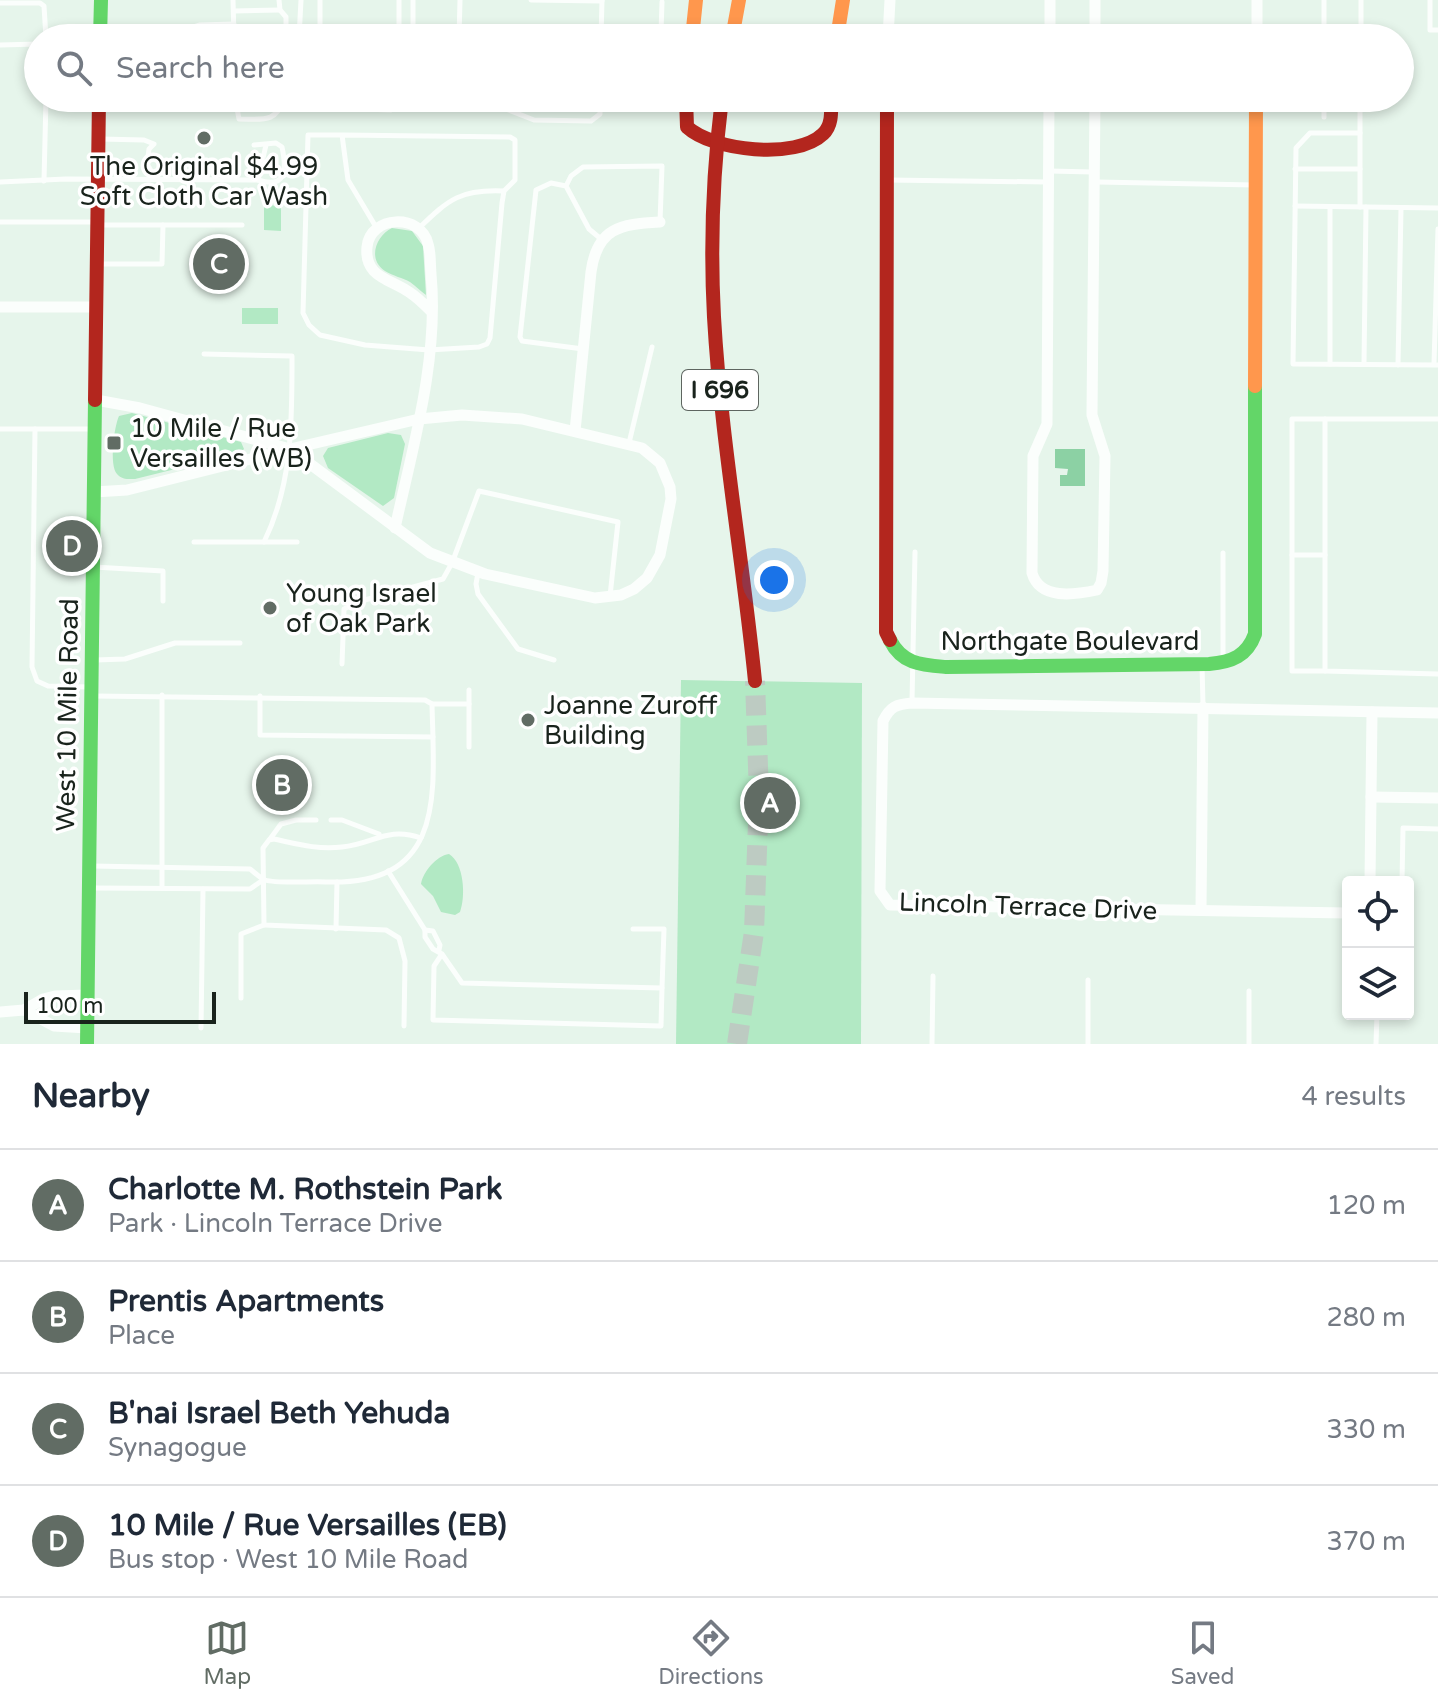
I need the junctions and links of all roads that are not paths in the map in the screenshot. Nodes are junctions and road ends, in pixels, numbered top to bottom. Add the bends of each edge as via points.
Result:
1 (101, 0) edge
2 (233, 0) edge
3 (279, 0) edge
4 (301, 0) edge
5 (320, 0) edge
6 (399, 0) edge
7 (413, 0) edge
8 (460, 0) edge
9 (531, 0) edge
10 (696, 0) edge
11 (739, 0) edge
12 (843, 0) edge
13 (890, 0) edge
14 (1050, 0) edge
15 (1095, 0) edge
16 (1257, 0) edge
17 (1324, 0) edge
18 (1361, 0) edge
19 (1430, 0) edge
20 (602, 1) edge
21 (662, 2) dead end
22 (0, 3) edge
23 (280, 10) junction
24 (234, 11) junction
25 (45, 24) edge
26 (100, 24) edge
27 (234, 24) edge
28 (286, 24) edge
29 (300, 24) edge
30 (320, 24) edge
31 (399, 24) edge
32 (413, 24) edge
33 (459, 24) edge
34 (601, 24) edge
35 (661, 24) edge
36 (693, 24) edge
37 (735, 24) edge
38 (839, 24) edge
39 (889, 24) edge
40 (1050, 24) edge
41 (1095, 24) edge
42 (1257, 24) edge
43 (1324, 24) edge
44 (1361, 24) edge
45 (1438, 30) edge
46 (24, 44) edge
47 (0, 45) edge
48 (46, 112) edge
49 (99, 112) edge
50 (237, 112) edge
51 (278, 112) edge
52 (514, 112) edge
53 (600, 112) edge
54 (686, 112) edge
55 (721, 112) edge
56 (830, 112) edge
57 (887, 112) edge
58 (1049, 112) edge
59 (1095, 112) edge
60 (1256, 112) edge
61 (1324, 112) edge
62 (1360, 112) edge
63 (1324, 117) dead end
64 (1360, 133) junction
65 (342, 135) junction
66 (99, 139) junction
67 (254, 145) dead end
68 (266, 145) junction
69 (1295, 169) junction
70 (1360, 169) junction
71 (1048, 177) junction
72 (1094, 177) junction
73 (98, 179) junction
74 (156, 179) junction
75 (258, 180) junction
76 (886, 180) junction
77 (44, 181) junction
78 (0, 182) edge
79 (1256, 185) junction
80 (566, 186) junction
81 (504, 191) junction
82 (1295, 206) junction
83 (1330, 207) junction
84 (1363, 207) junction
85 (1401, 208) junction
86 (1438, 208) edge
87 (0, 222) edge
88 (660, 222) joint
89 (98, 224) junction
90 (163, 225) junction
91 (242, 225) dead end
92 (376, 228) junction
93 (418, 229) junction
94 (1438, 229) edge
95 (602, 240) junction
96 (97, 264) junction
97 (0, 307) edge
98 (97, 307) junction
99 (432, 312) junction
100 (652, 347) dead end
101 (584, 349) junction
102 (429, 350) junction
103 (204, 354) dead end
104 (1330, 364) junction
105 (1364, 364) junction
106 (1398, 365) junction
107 (1436, 365) edge
108 (96, 400) junction
109 (419, 419) junction
110 (1325, 419) junction
111 (1438, 419) edge
112 (0, 429) edge
113 (35, 429) junction
114 (95, 429) junction
115 (575, 431) junction
116 (629, 443) junction
117 (290, 449) junction
118 (94, 492) junction
119 (395, 528) junction
120 (194, 542) dead end
121 (264, 542) junction
122 (297, 542) dead end
123 (915, 552) dead end
124 (1223, 553) dead end
125 (1292, 555) junction
126 (1325, 555) junction
127 (452, 563) junction
128 (93, 567) junction
129 (478, 572) junction
130 (610, 597) junction
131 (163, 601) dead end
132 (240, 643) dead end
133 (92, 660) junction
134 (554, 660) dead end
135 (911, 662) junction
136 (1223, 663) junction
137 (342, 664) dead end
138 (1202, 664) junction
139 (1325, 671) junction
140 (1438, 674) edge
141 (755, 681) tunnel mouth
142 (469, 690) dead end
143 (92, 692) junction
144 (162, 695) junction
145 (260, 696) junction
146 (912, 703) junction
147 (432, 704) junction
148 (469, 704) junction
149 (1203, 707) junction
150 (1372, 712) junction
151 (1438, 713) edge
152 (433, 737) junction
153 (469, 747) dead end
154 (1371, 797) junction
155 (1438, 798) edge
156 (316, 820) dead end
157 (331, 820) dead end
158 (1438, 829) edge
159 (380, 835) junction
160 (421, 838) junction
161 (269, 840) junction
162 (89, 866) junction
163 (162, 867) junction
164 (388, 871) junction
165 (1370, 876) edge
166 (1402, 876) edge
167 (264, 880) junction
168 (337, 882) junction
169 (89, 888) junction
170 (162, 888) junction
171 (203, 889) junction
172 (1201, 910) junction
173 (1342, 913) edge
174 (264, 925) junction
175 (336, 929) junction
176 (633, 929) dead end
177 (440, 952) junction
178 (933, 976) dead end
179 (1088, 980) dead end
180 (662, 988) junction
181 (1249, 991) dead end
182 (88, 995) junction
183 (241, 998) dead end
184 (24, 1010) junction
185 (0, 1012) edge
186 (1377, 1020) edge
187 (404, 1026) dead end
188 (87, 1028) junction
189 (201, 1028) dead end
190 (87, 1044) edge
191 (932, 1044) edge
192 (1088, 1044) edge
193 (1249, 1044) edge
194 (1376, 1044) edge

1 - 26 main road
2 - 24 lane
3 - 23 lane
4 - 29 lane
5 - 30 lane
6 - 31 lane
7 - 32 lane
8 - 33 lane
9 - 20 lane
10 - 36 main road
11 - 37 main road
12 - 38 main road
13 - 39 street
14 - 40 street
15 - 41 street
16 - 42 street
17 - 43 lane
18 - 44 lane
19 - 45 lane via 1430,30
20 - 34 lane
21 - 35 lane
22 - 25 lane via 40,3
23 - 24 lane
23 - 28 lane
24 - 27 lane
46 - 47 lane
48 - 77 lane
49 - 66 main road, West 10 Mile Road
50 - 51 lane via 239,119 269,119
52 - 53 lane via 534,120 591,121
54 - 56 main road via 687,127 697,138 726,147 784,147 802,146 824,134
55 - 141 main road, I 696 via 712,202 714,325
57 - 76 main road, Northgate Boulevard
58 - 71 street, Northgate Boulevard
59 - 72 street, Northgate Boulevard
60 - 79 main road, Northgate Boulevard
61 - 63 lane
62 - 64 lane
64 - 69 lane via 1310,133 1296,148
64 - 70 lane
65 - 81 lane via 510,137 515,140 515,180
65 - 92 lane via 348,180
65 - 102 lane via 308,135 303,313 320,335
66 - 73 main road, West 10 Mile Road
66 - 74 lane via 154,144 147,159
67 - 68 lane
68 - 75 lane
68 - 75 lane via 282,147 283,174 274,184
69 - 70 lane
69 - 82 lane
70 - 84 lane
71 - 72 lane
71 - 72 street, Northgate Boulevard via 1047,424 1033,456 1032,573 1035,584 1048,593 1081,594 1097,590 1103,571 1105,456 1092,415
71 - 76 lane
72 - 79 lane
73 - 74 lane
73 - 77 lane
73 - 89 main road, West 10 Mile Road
74 - 75 lane
76 - 135 main road, Northgate Boulevard via 886,632 901,659
77 - 78 lane
79 - 136 main road, Northgate Boulevard via 1255,634 1240,657
80 - 88 lane via 583,167 662,166
80 - 95 lane via 589,229
80 - 101 lane via 551,183 536,190 520,337
81 - 93 lane via 469,191 438,209
81 - 102 lane via 490,338 479,347
82 - 83 lane
82 - 104 lane via 1293,364
83 - 84 lane
83 - 104 lane
84 - 85 lane
84 - 105 lane
85 - 86 lane
85 - 106 lane
87 - 89 lane
88 - 95 street via 630,224
89 - 90 lane
89 - 96 main road, West 10 Mile Road
90 - 91 lane
90 - 96 lane via 162,264
92 - 93 street via 395,221
92 - 99 street via 369,237 368,263 376,275 409,291
93 - 99 street via 428,241
94 - 107 lane
95 - 101 street via 593,259
96 - 98 main road, West 10 Mile Road
97 - 98 street
98 - 108 main road, West 10 Mile Road
99 - 102 street
100 - 116 lane
101 - 115 street
102 - 109 street
103 - 117 lane via 292,356
104 - 105 lane
105 - 106 lane
106 - 107 lane
108 - 114 main road, West 10 Mile Road
108 - 117 street
109 - 115 street via 501,416
109 - 117 street
109 - 119 street
110 - 111 lane
110 - 125 lane via 1292,419
110 - 126 lane
112 - 113 lane
113 - 114 lane
113 - 143 lane via 32,667 37,681 48,686
114 - 118 main road, West 10 Mile Road
115 - 116 street
116 - 130 street via 651,454 665,474 671,499 660,555 647,578
117 - 118 street via 127,490
117 - 119 street
117 - 121 lane via 278,512
118 - 128 main road, West 10 Mile Road
119 - 127 street
120 - 121 lane
121 - 122 lane
123 - 135 lane
124 - 136 lane
125 - 126 lane
125 - 139 lane via 1292,671
126 - 139 lane
127 - 129 street
127 - 130 lane via 479,491 618,522
127 - 137 lane via 438,582 344,609
128 - 131 lane via 163,571
128 - 133 main road, West 10 Mile Road
129 - 130 street
129 - 134 lane via 478,594 518,649
132 - 133 lane via 175,643 125,659
133 - 143 main road, West 10 Mile Road
135 - 138 main road, Northgate Boulevard via 946,667
135 - 146 lane
136 - 138 main road, Northgate Boulevard
138 - 149 lane
139 - 140 lane
142 - 148 lane
143 - 144 lane
143 - 162 main road, West 10 Mile Road
144 - 145 lane
144 - 163 lane
145 - 147 lane
145 - 152 lane via 260,735
146 - 149 street
146 - 172 street, Lincoln Terrace Drive via 889,709 882,729 880,891 890,905
147 - 148 lane
147 - 152 lane
148 - 153 lane
149 - 150 street
149 - 172 street
150 - 151 street
150 - 154 street
152 - 160 lane via 431,802
154 - 155 street
154 - 165 street
156 - 161 lane via 281,824
157 - 159 lane
158 - 166 lane via 1403,828
159 - 160 lane
159 - 161 lane via 335,848
160 - 164 lane via 417,848
161 - 167 lane via 263,848
162 - 163 lane
162 - 169 main road, West 10 Mile Road
163 - 167 lane via 250,869
163 - 170 lane
164 - 168 lane via 375,879
164 - 177 lane via 425,937
167 - 168 lane
167 - 171 lane via 250,889
167 - 174 lane
168 - 175 lane
169 - 170 lane
169 - 182 main road, West 10 Mile Road
170 - 171 lane
171 - 189 lane
172 - 173 street, Lincoln Terrace Drive
174 - 175 lane
174 - 183 lane via 241,934
175 - 187 lane via 386,930 399,938 405,961
176 - 180 lane via 664,929
177 - 180 lane via 462,983
177 - 180 lane via 434,966 433,1020 661,1026
178 - 191 lane
179 - 192 lane
181 - 193 lane
182 - 184 street via 55,996
182 - 188 main road, West 10 Mile Road
184 - 185 street
184 - 188 street via 54,1026
186 - 194 lane
188 - 190 main road, West 10 Mile Road

